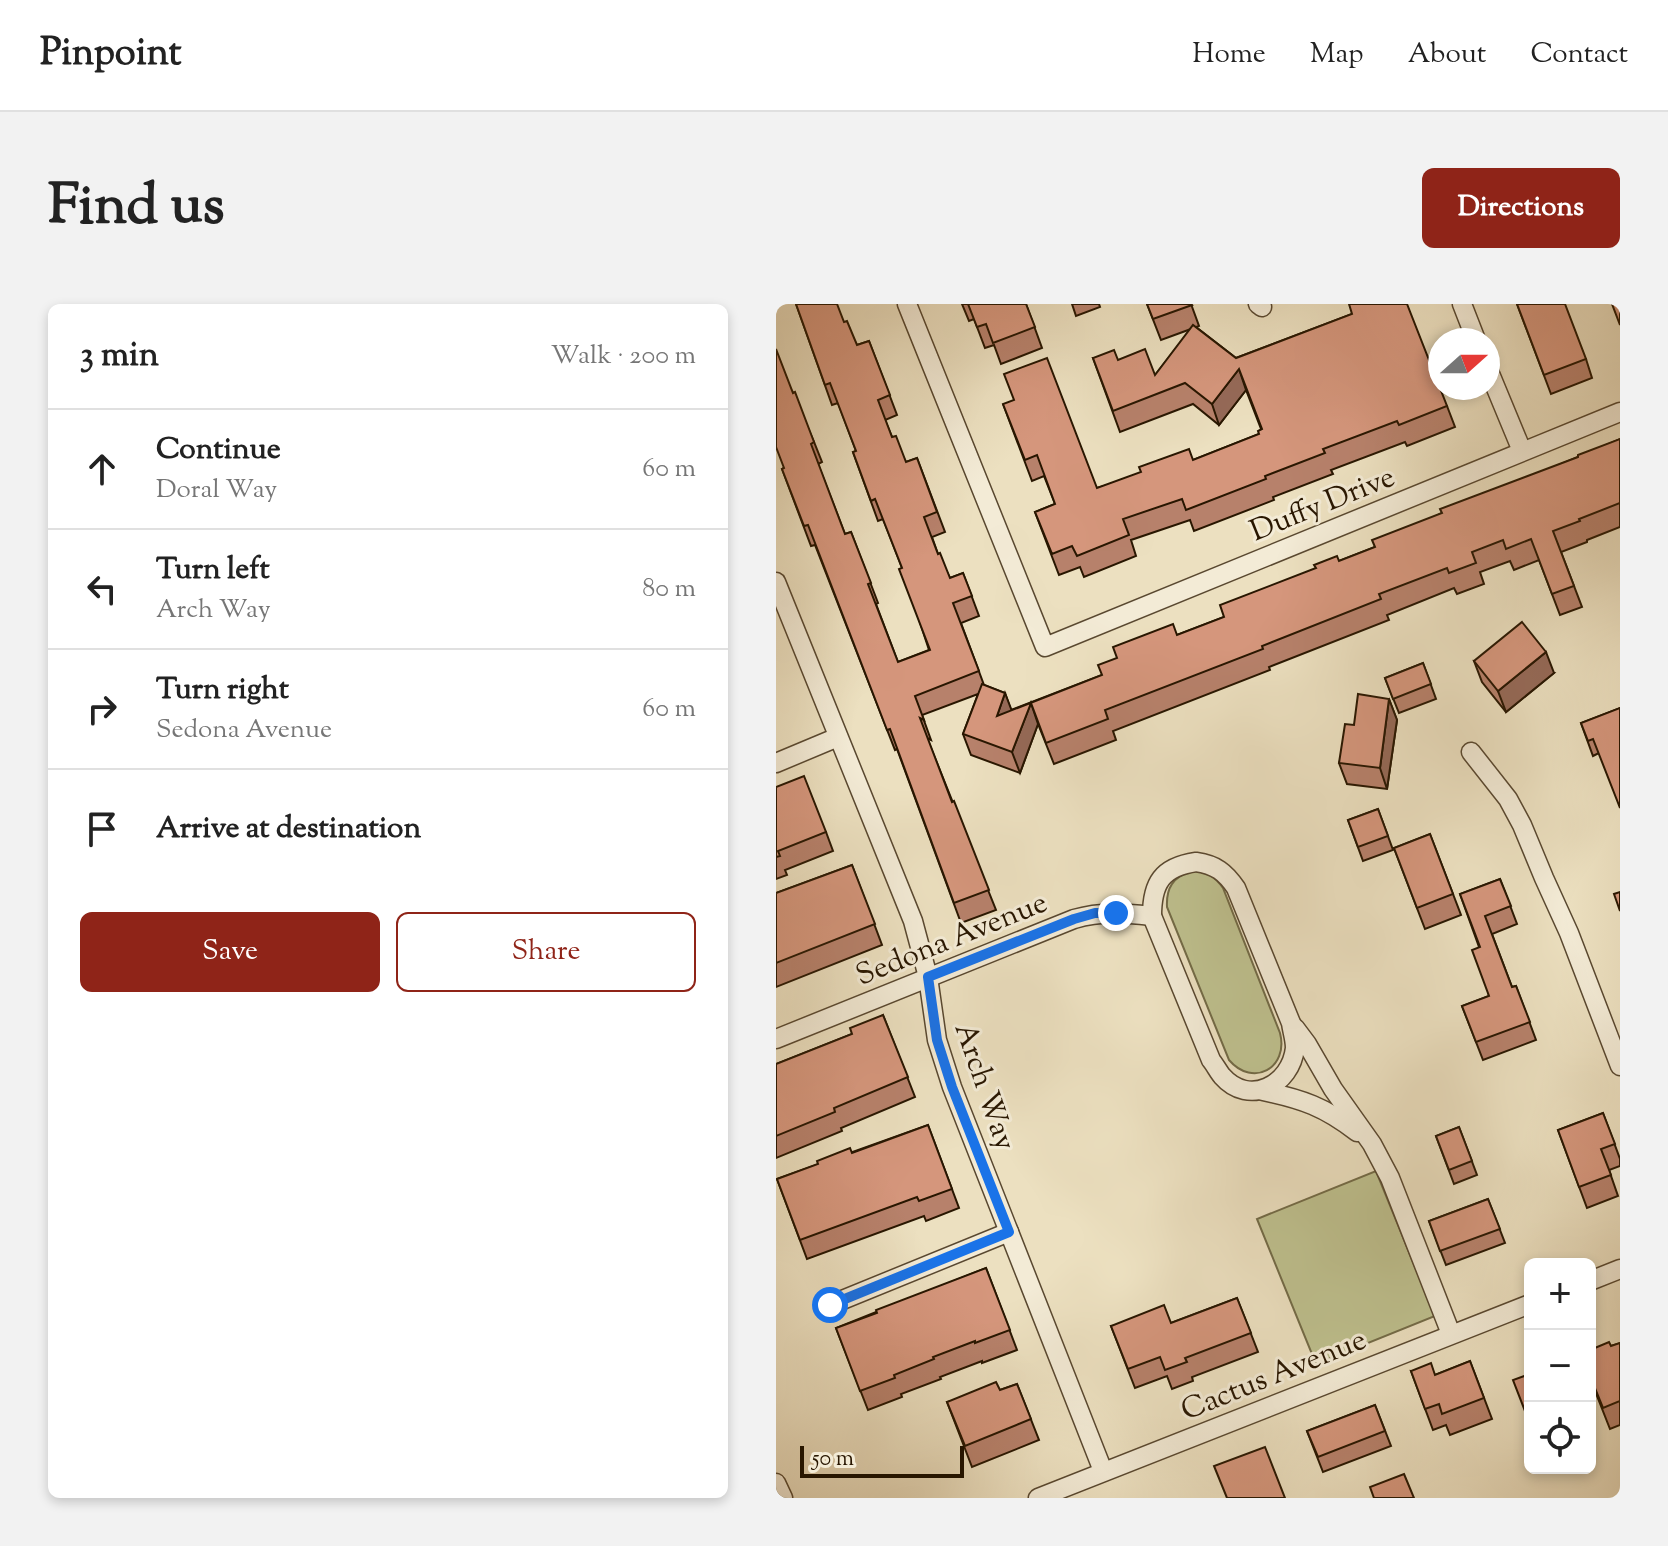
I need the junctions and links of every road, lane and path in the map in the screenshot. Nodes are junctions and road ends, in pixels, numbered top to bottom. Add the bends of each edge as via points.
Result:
1 (907, 304) edge
2 (1462, 304) edge
3 (1471, 328) edge
4 (1500, 398) edge
5 (1620, 412) edge
6 (1522, 451) junction
7 (776, 582) edge
8 (838, 737) junction
9 (1471, 752) dead end
10 (776, 763) edge
11 (1152, 916) junction
12 (928, 977) junction
13 (1291, 1023) junction
14 (776, 1039) edge
15 (1620, 1066) edge
16 (1263, 1091) junction
17 (1372, 1144) junction
18 (1009, 1232) junction
19 (1620, 1269) edge
20 (1596, 1279) edge
21 (830, 1305) dead end
22 (1524, 1306) edge
23 (1451, 1334) junction
24 (1103, 1471) junction
25 (776, 1483) edge
26 (1066, 1493) edge
27 (783, 1498) edge
28 (1038, 1498) edge

1 - 6 street, Duffy Drive via 1045,647
2 - 3 street
4 - 6 street
5 - 6 street, Duffy Drive
7 - 8 street, Arch Way
8 - 10 street
8 - 12 street, Arch Way via 913,921
9 - 15 street via 1522,825
11 - 12 street, Sedona Avenue via 1095,913
11 - 13 street via 1152,897 1168,871 1196,862 1225,873 1236,888
11 - 16 street via 1211,1060 1235,1086
12 - 14 street, Sedona Avenue
12 - 18 street, Arch Way via 937,1040
13 - 16 street via 1292,1065
13 - 17 street
16 - 17 street via 1325,1110
17 - 23 street
18 - 21 street
18 - 24 street, Arch Way
19 - 20 street
22 - 23 street, Cactus Avenue
23 - 24 street, Cactus Avenue
24 - 26 street, Cactus Avenue
25 - 27 street
26 - 28 street, Cactus Avenue

